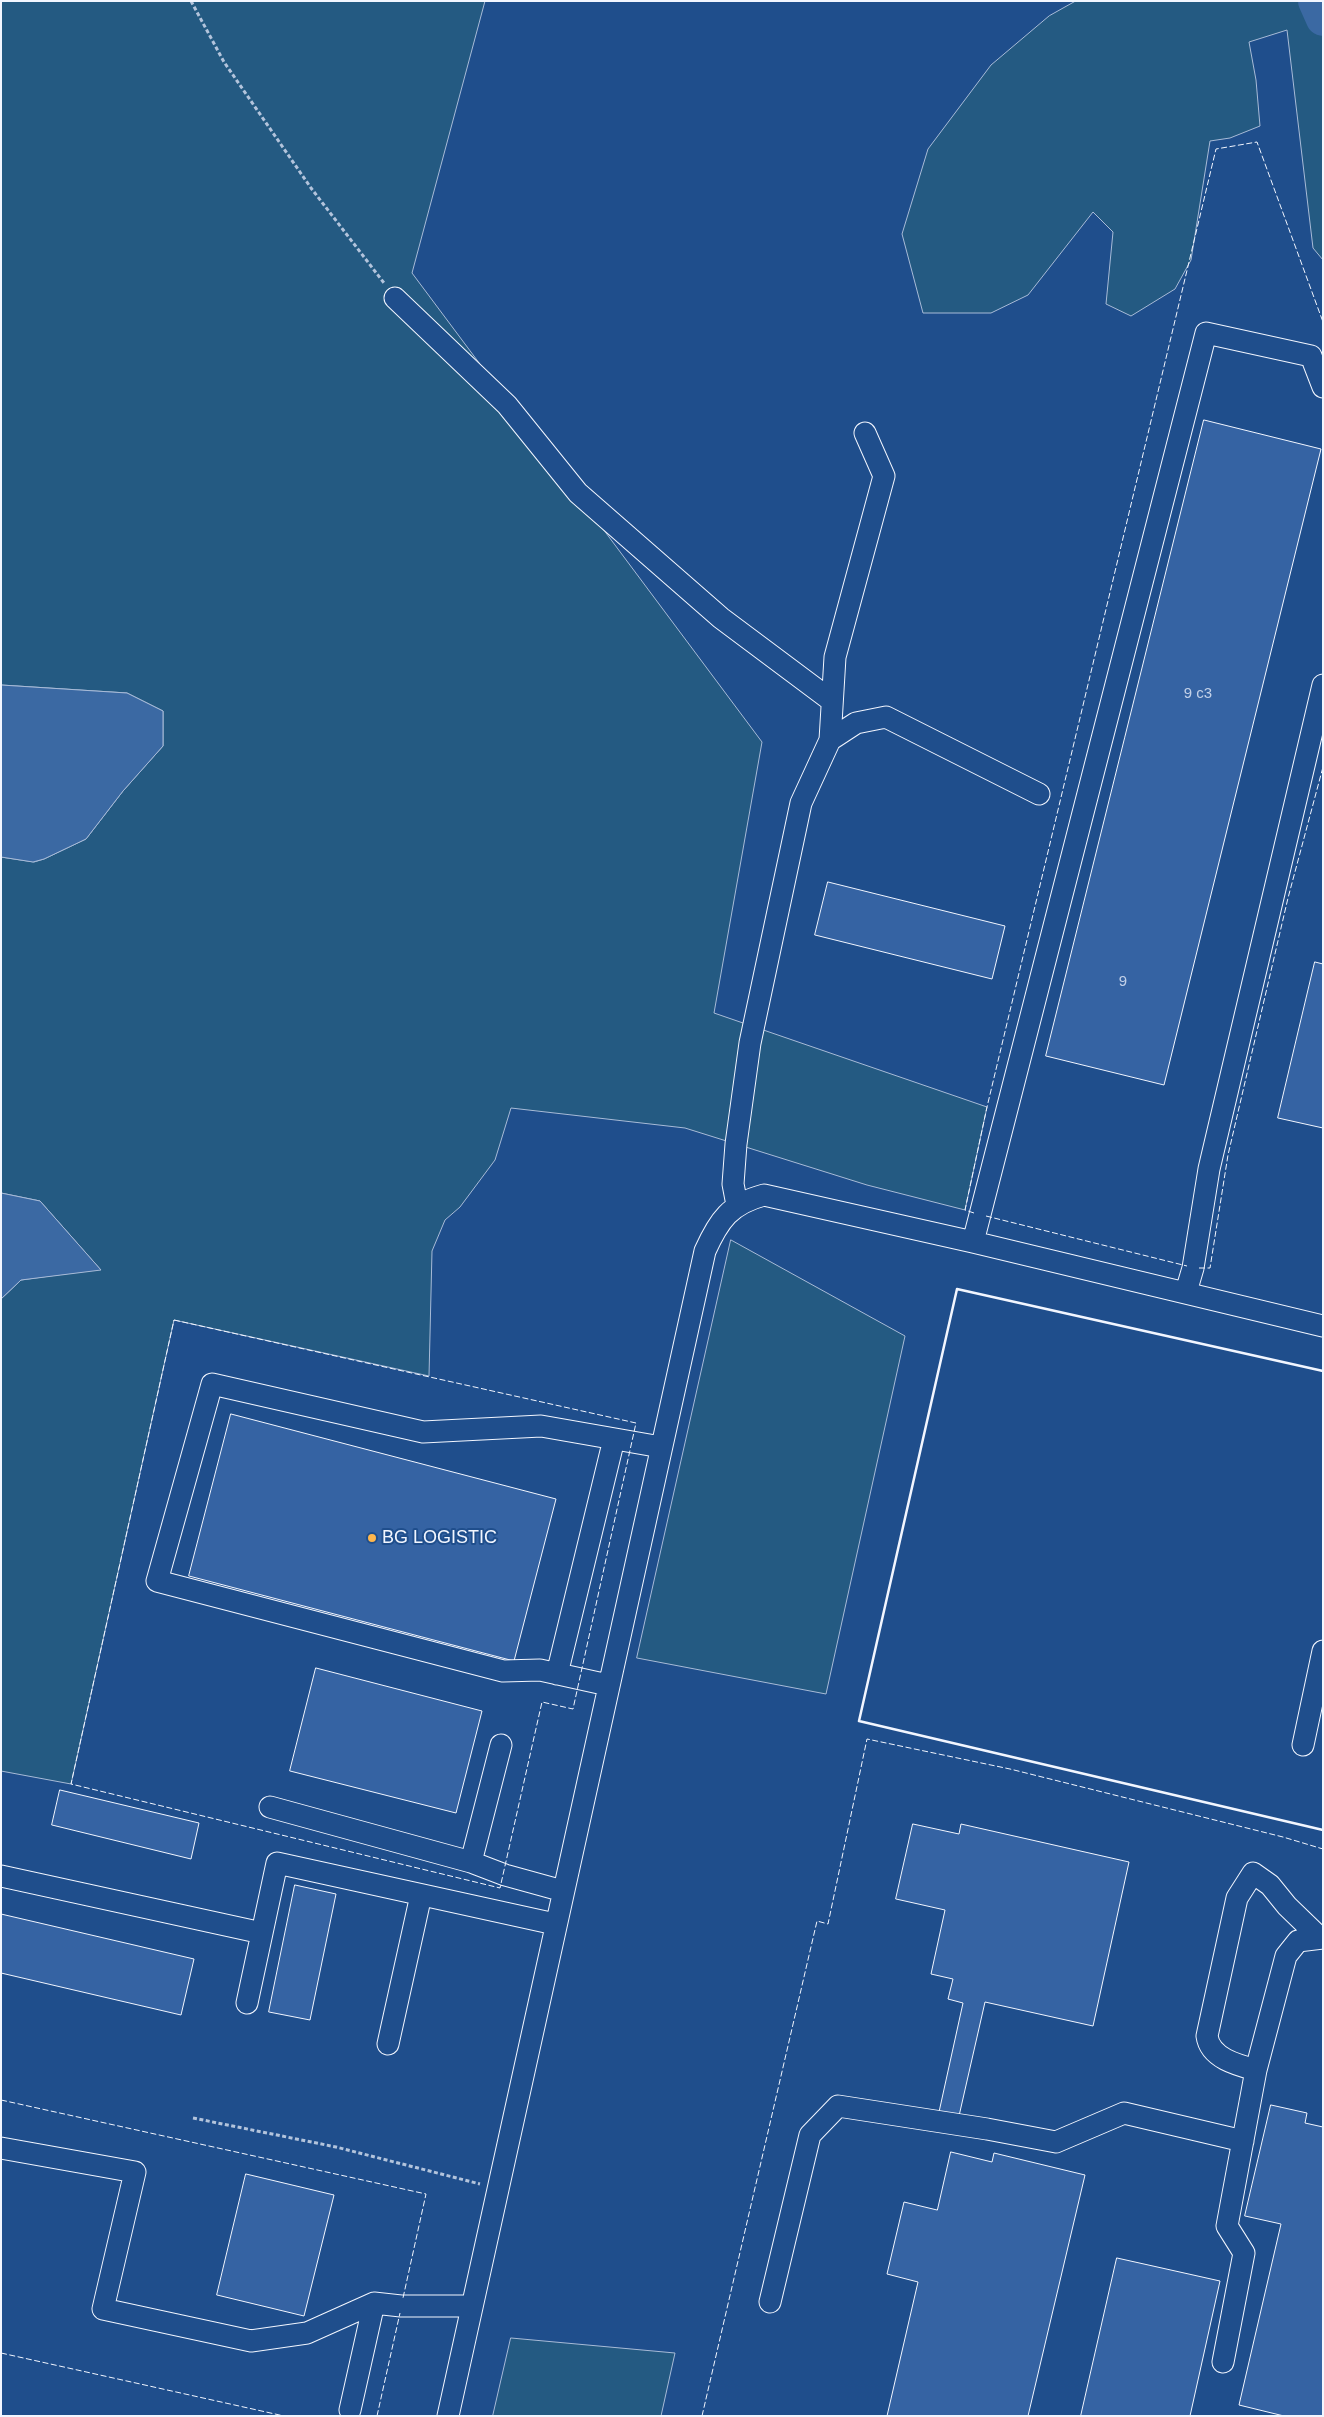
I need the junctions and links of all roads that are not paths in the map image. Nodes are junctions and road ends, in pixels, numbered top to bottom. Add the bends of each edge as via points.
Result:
1 (395, 298) road end
2 (1323, 387) edge
3 (865, 433) dead end
4 (1323, 685) edge
5 (832, 701) junction
6 (830, 740) junction
7 (1039, 794) dead end
8 (737, 1205) junction
9 (973, 1242) junction
10 (1186, 1292) junction
11 (1323, 1326) edge
12 (614, 1439) junction
13 (661, 1448) junction
14 (1323, 1651) edge
15 (557, 1674) junction
16 (608, 1685) junction
17 (502, 1745) dead end
18 (1303, 1745) dead end
19 (270, 1807) dead end
20 (472, 1862) junction
21 (1, 1876) edge
22 (563, 1891) junction
23 (421, 1895) junction
24 (555, 1924) junction
25 (262, 1933) junction
26 (1321, 1938) edge
27 (247, 2003) dead end
28 (388, 2044) dead end
29 (1256, 2070) junction
30 (1243, 2141) junction
31 (1, 2148) edge
32 (770, 2302) dead end
33 (374, 2303) junction
34 (472, 2306) junction
35 (1223, 2362) dead end
36 (350, 2410) dead end
37 (448, 2416) edge

1 - 5 street via 507,405 578,494 722,618
2 - 9 street via 1311,356 1206,333
3 - 5 street via 884,476 835,657
4 - 10 street via 1209,1169
5 - 6 street
6 - 7 street via 856,724 886,717
6 - 8 street via 801,803 750,1043 736,1144 733,1184
8 - 9 street via 764,1195
8 - 13 street via 716,1228 705,1251
9 - 10 street
10 - 11 street
12 - 13 street
12 - 15 street
12 - 15 street via 541,1426 423,1432 212,1384 157,1581 504,1671 540,1670
13 - 16 street
14 - 18 street
15 - 16 street
16 - 22 street
17 - 20 street
19 - 20 street
20 - 22 street via 504,1875
21 - 25 street
22 - 24 street
23 - 24 street
23 - 25 street via 278,1863
23 - 28 street
24 - 34 street
25 - 27 street
26 - 29 street via 1298,1940 1286,1956
26 - 29 street via 1270,1885 1252,1873 1237,1898 1207,2036 1213,2050 1232,2063
29 - 30 street
30 - 32 street via 1124,2113 1056,2142 838,2106 810,2135
30 - 35 street via 1227,2226 1244,2253
31 - 33 street via 135,2172 103,2309 251,2341 307,2333
33 - 34 street
33 - 36 street
34 - 37 street

